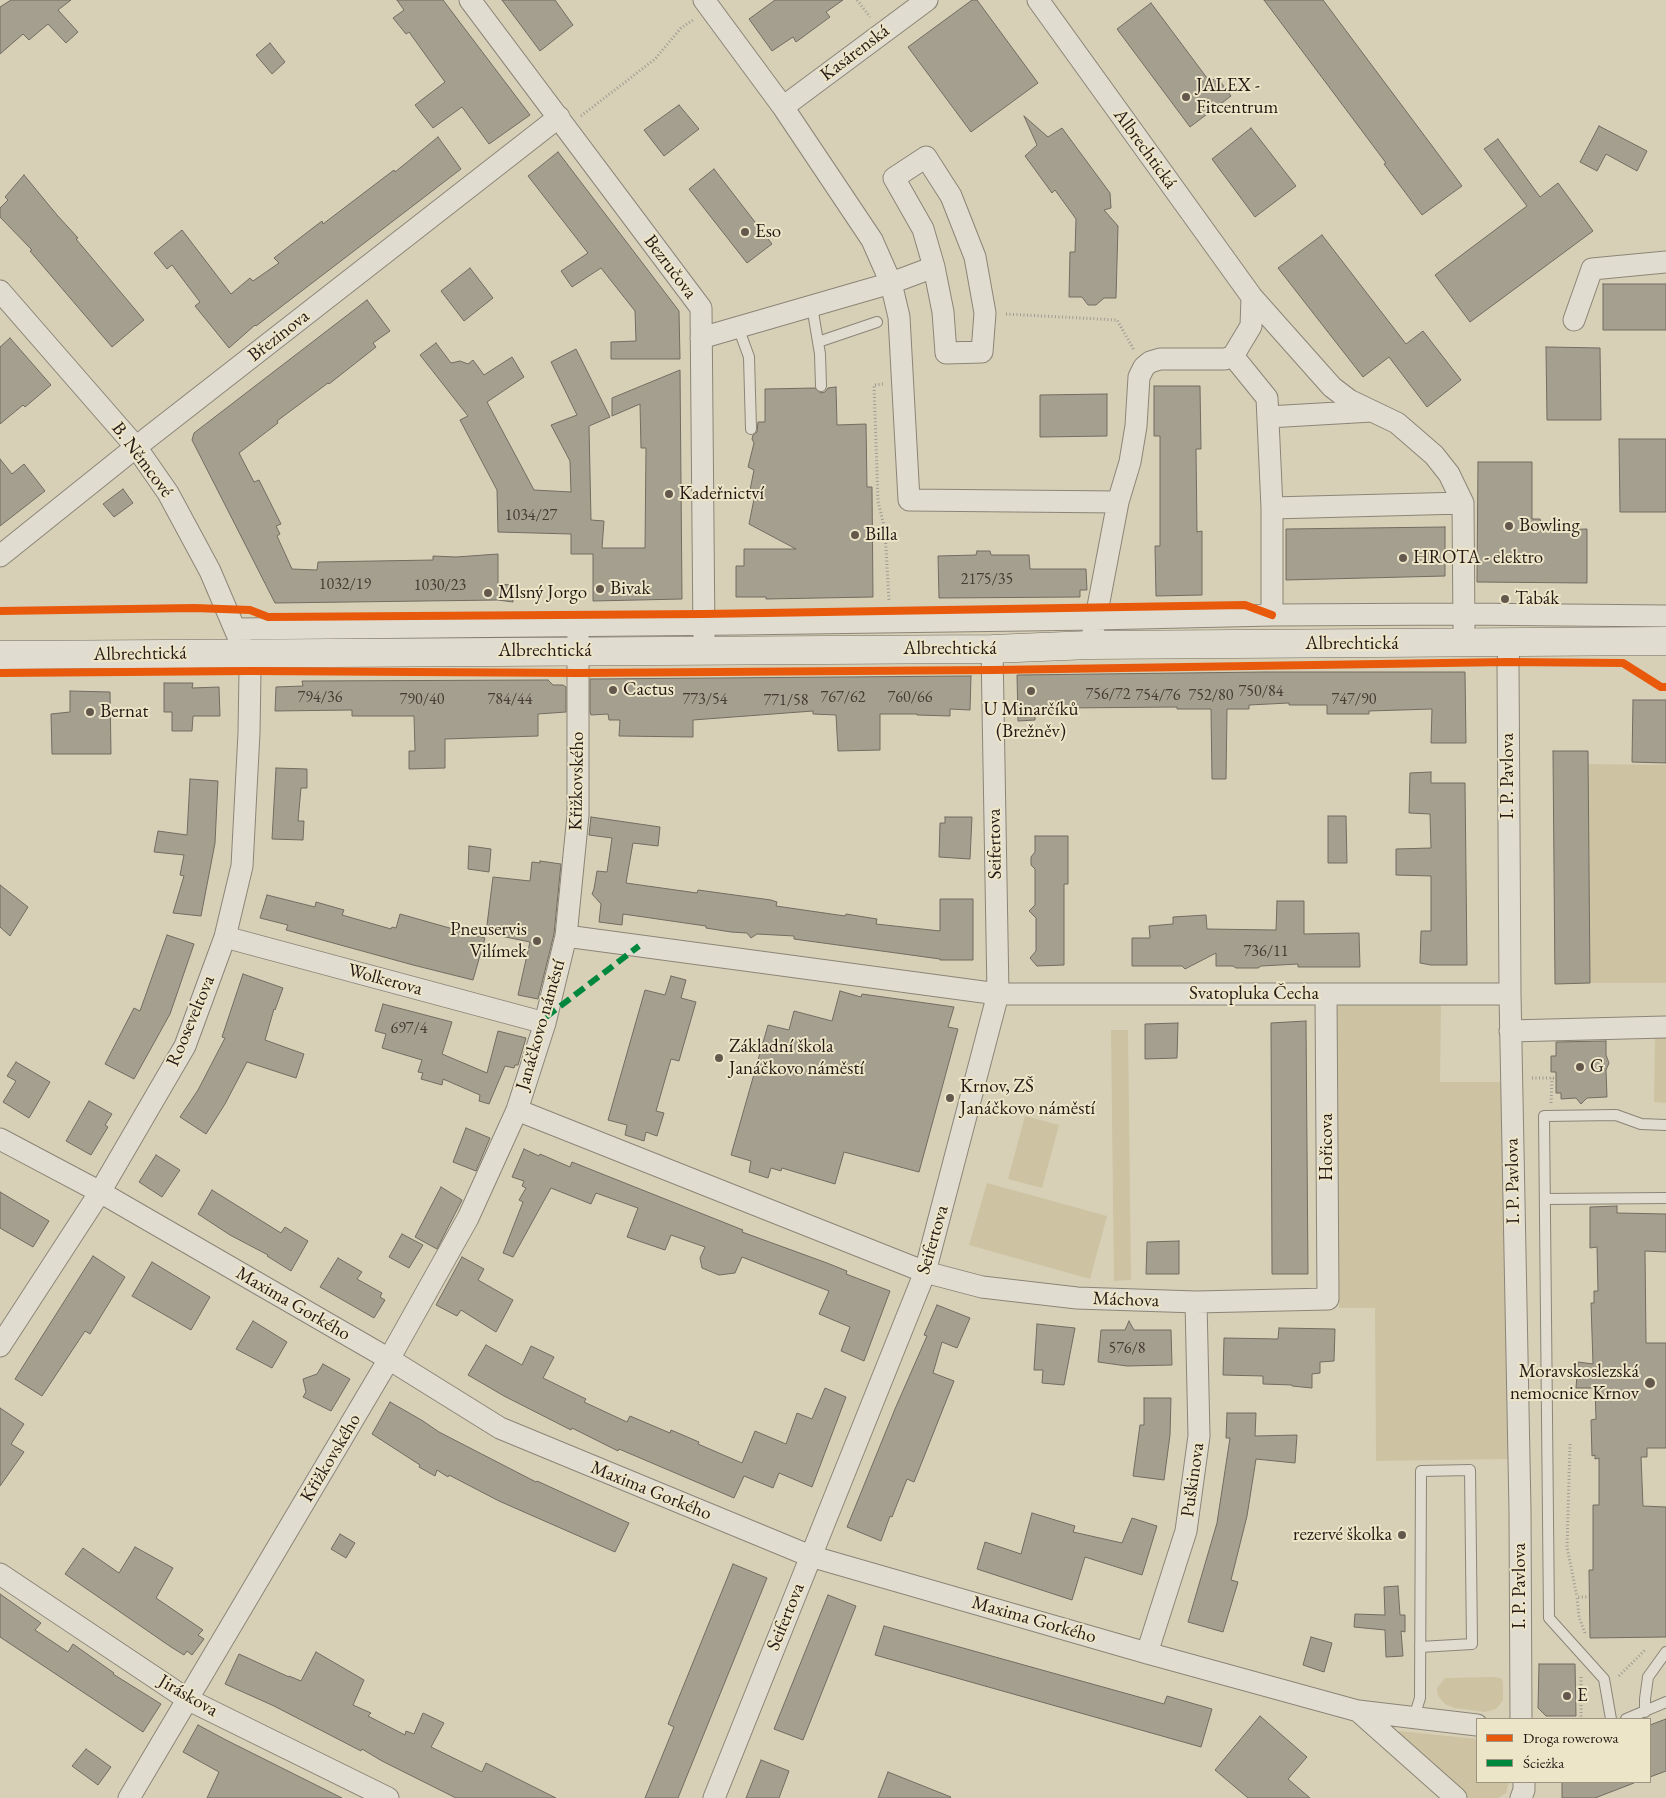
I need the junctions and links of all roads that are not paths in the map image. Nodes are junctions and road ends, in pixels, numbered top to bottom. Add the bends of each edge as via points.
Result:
1 (470, 0) edge
2 (927, 0) edge
3 (1038, 0) edge
4 (711, 3) edge
5 (783, 107) junction
6 (563, 122) junction
7 (1666, 262) edge
8 (934, 267) junction
9 (891, 283) junction
10 (0, 292) edge
11 (1252, 297) junction
12 (812, 306) junction
13 (1574, 320) dead end
14 (877, 322) dead end
15 (738, 327) junction
16 (701, 338) junction
17 (818, 342) junction
18 (1233, 356) junction
19 (821, 386) dead end
20 (1372, 411) junction
21 (1268, 417) junction
22 (751, 429) dead end
23 (136, 447) junction
24 (1118, 502) junction
25 (1463, 503) junction
26 (1272, 508) junction
27 (0, 556) edge
28 (1272, 614) junction
29 (1464, 614) junction
30 (1666, 616) edge
31 (1095, 619) junction
32 (704, 637) junction
33 (578, 638) junction
34 (240, 641) junction
35 (1666, 641) edge
36 (1510, 642) junction
37 (1464, 643) junction
38 (1090, 645) junction
39 (992, 649) junction
40 (0, 655) edge
41 (566, 936) junction
42 (225, 937) junction
43 (998, 994) junction
44 (1326, 994) junction
45 (1510, 994) junction
46 (545, 1023) junction
47 (1665, 1027) edge
48 (1510, 1031) junction
49 (517, 1110) junction
50 (1666, 1125) edge
51 (0, 1139) edge
52 (100, 1192) junction
53 (1666, 1198) edge
54 (1545, 1199) junction
55 (925, 1272) junction
56 (1328, 1299) joint
57 (1196, 1302) junction
58 (0, 1346) edge
59 (389, 1359) junction
60 (810, 1556) junction
61 (0, 1574) edge
62 (1420, 1647) junction
63 (1666, 1652) edge
64 (1147, 1653) junction
65 (187, 1699) junction
66 (1666, 1702) edge
67 (1358, 1711) junction
68 (1645, 1712) junction
69 (1414, 1717) junction
70 (1521, 1718) edge
71 (1611, 1718) edge
72 (1629, 1718) edge
73 (1476, 1725) edge
74 (1524, 1783) edge
75 (129, 1798) edge
76 (388, 1798) edge
77 (714, 1798) edge
78 (1456, 1798) edge
79 (1521, 1798) edge

1 - 6 street, Bezručova
2 - 5 street, Kasárenská
3 - 11 street, Albrechtická
4 - 5 street
5 - 9 street via 872,240
6 - 16 street, Bezručova via 701,308
6 - 23 street, Březinova
7 - 13 street via 1592,268
8 - 8 street via 943,312 946,353 982,352 985,313 975,257 951,196 926,157 894,178 923,229
8 - 9 street
9 - 12 street
9 - 24 street via 898,316 909,500
10 - 23 street, B. Němcové
11 - 18 street via 1251,326
11 - 20 street, Albrechtická via 1332,387
12 - 15 street
12 - 17 lane
14 - 17 lane
15 - 16 street
15 - 22 lane via 749,357
16 - 32 street, Bezručova
17 - 19 lane
18 - 21 street via 1267,398
18 - 24 street via 1225,360 1160,359 1144,367 1139,377 1130,462
20 - 21 street
20 - 25 street, Albrechtická via 1397,423 1434,455
21 - 26 street
23 - 27 street, Březinova
23 - 34 street, B. Němcové via 168,493 210,571
24 - 31 street
25 - 26 street
25 - 29 street, Albrechtická
26 - 28 street
28 - 29 street, Albrechtická
28 - 31 street, Albrechtická
29 - 30 street, Albrechtická
29 - 37 street, Albrechtická
31 - 32 street, Albrechtická
31 - 38 street
32 - 33 main road, Albrechtická
32 - 39 main road, Albrechtická
33 - 34 main road, Albrechtická
33 - 41 street, Křižkovského via 578,815
34 - 40 main road, Albrechtická
34 - 42 street, Rooseveltova via 250,671 249,733 242,866
35 - 36 main road, Albrechtická
36 - 37 main road, Albrechtická
36 - 45 street, I. P. Pavlova
37 - 38 main road, Albrechtická
38 - 39 main road, Albrechtická
39 - 43 street, Seifertova
41 - 43 street, Janáčkovo náměstí
41 - 46 street, Janáčkovo náměstí
42 - 46 street, Wolkerova
42 - 52 street, Rooseveltova via 185,1046
43 - 44 street, Svatopluka Čecha
43 - 55 street, Seifertova
44 - 45 street, Svatopluka Čecha
44 - 56 street, Hořicova
45 - 48 street, I. P. Pavlova
46 - 49 street, Janáčkovo náměstí
47 - 48 street
48 - 70 street, I. P. Pavlova
49 - 55 street, Janáčkovo náměstí
49 - 59 street, Křižkovského via 468,1218
50 - 54 lane via 1642,1124 1616,1115 1544,1116
51 - 52 street, Maxima Gorkého
52 - 58 street, Rooseveltova
52 - 59 street, Maxima Gorkého
53 - 54 lane
54 - 71 lane via 1549,1618 1604,1679
55 - 57 street, Máchova via 982,1286 1077,1298
55 - 60 street, Seifertova
56 - 57 street, Máchova
57 - 64 street, Puškinova via 1199,1436 1188,1522
59 - 60 street, Maxima Gorkého via 500,1428
59 - 65 street, Křižkovského
60 - 64 street, Maxima Gorkého
60 - 77 street, Seifertova
61 - 65 street, Jiráskova
62 - 62 lane via 1420,1470 1470,1470 1472,1644
62 - 69 lane via 1420,1698
63 - 68 lane via 1648,1677
64 - 67 street, Maxima Gorkého
65 - 75 street, Křižkovského
65 - 76 street, Jiráskova
66 - 68 lane
67 - 69 street, Maxima Gorkého
67 - 78 street, Maxima Gorkého
68 - 72 lane
69 - 73 street, Maxima Gorkého
74 - 79 street

